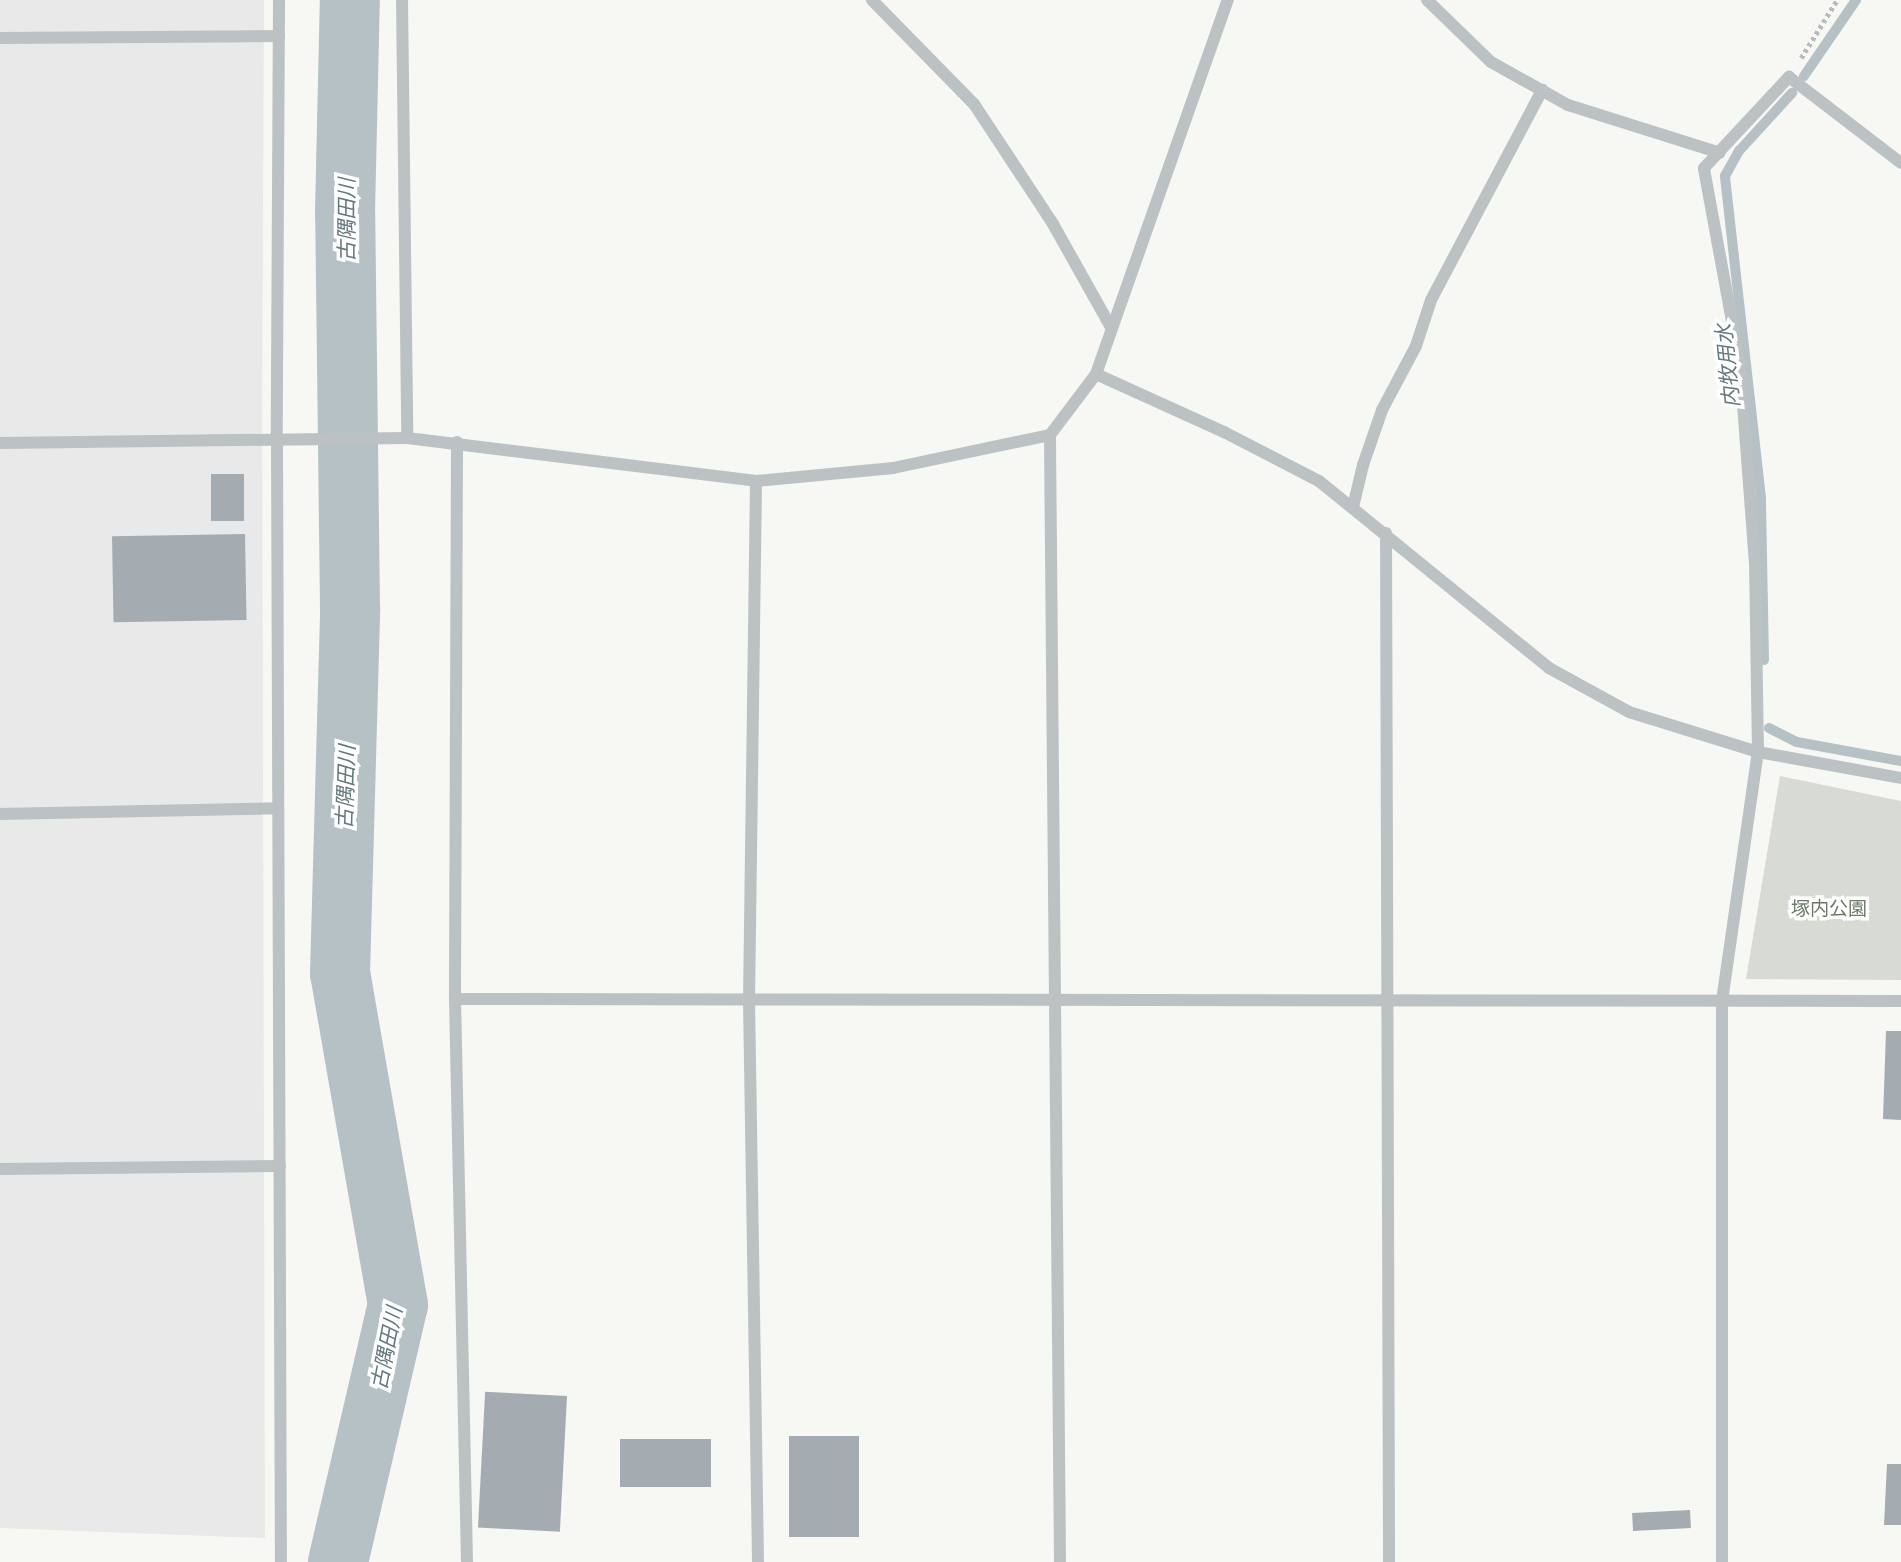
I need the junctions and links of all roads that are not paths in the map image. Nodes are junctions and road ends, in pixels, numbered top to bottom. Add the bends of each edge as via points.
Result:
1 (279, 0) edge
2 (402, 0) edge
3 (872, 0) edge
4 (1228, 0) edge
5 (1427, 0) edge
6 (279, 36) junction
7 (0, 38) edge
8 (1542, 90) junction
9 (1720, 153) junction
10 (1901, 163) edge
11 (1112, 328) junction
12 (1096, 374) junction
13 (1050, 435) junction
14 (407, 438) junction
15 (277, 440) junction
16 (0, 443) edge
17 (457, 443) junction
18 (756, 481) junction
19 (1353, 508) junction
20 (1386, 533) junction
21 (1758, 752) junction
22 (1901, 778) edge
23 (278, 808) junction
24 (0, 814) edge
25 (455, 999) junction
26 (749, 1000) junction
27 (1055, 1000) junction
28 (1387, 1001) junction
29 (1722, 1001) junction
30 (1901, 1002) edge
31 (280, 1166) junction
32 (0, 1169) edge
33 (281, 1562) edge
34 (467, 1562) edge
35 (758, 1562) edge
36 (1059, 1562) edge
37 (1389, 1562) edge
38 (1722, 1562) edge

1 - 6 street
2 - 14 street
3 - 11 street via 974,104 1053,223
4 - 11 street
5 - 8 street via 1490,62
6 - 7 street
6 - 15 street
8 - 9 street via 1568,105
8 - 19 street via 1431,300 1416,346 1382,410
9 - 10 street via 1789,77
9 - 21 street via 1704,168 1740,365 1755,564
11 - 12 street
12 - 13 street
12 - 19 street via 1272,456 1319,481
13 - 18 street via 893,468
13 - 27 street
14 - 15 street
14 - 17 street
15 - 16 street
15 - 23 street
17 - 18 street
17 - 25 street
18 - 26 street
19 - 20 street
20 - 21 street via 1549,668 1629,712
20 - 28 street
21 - 22 street
21 - 29 street
23 - 24 street
23 - 31 street
25 - 26 street
25 - 34 street
26 - 27 street
26 - 35 street
27 - 28 street
27 - 36 street
28 - 29 street
28 - 37 street
29 - 30 street
29 - 38 street
31 - 32 street
31 - 33 street

